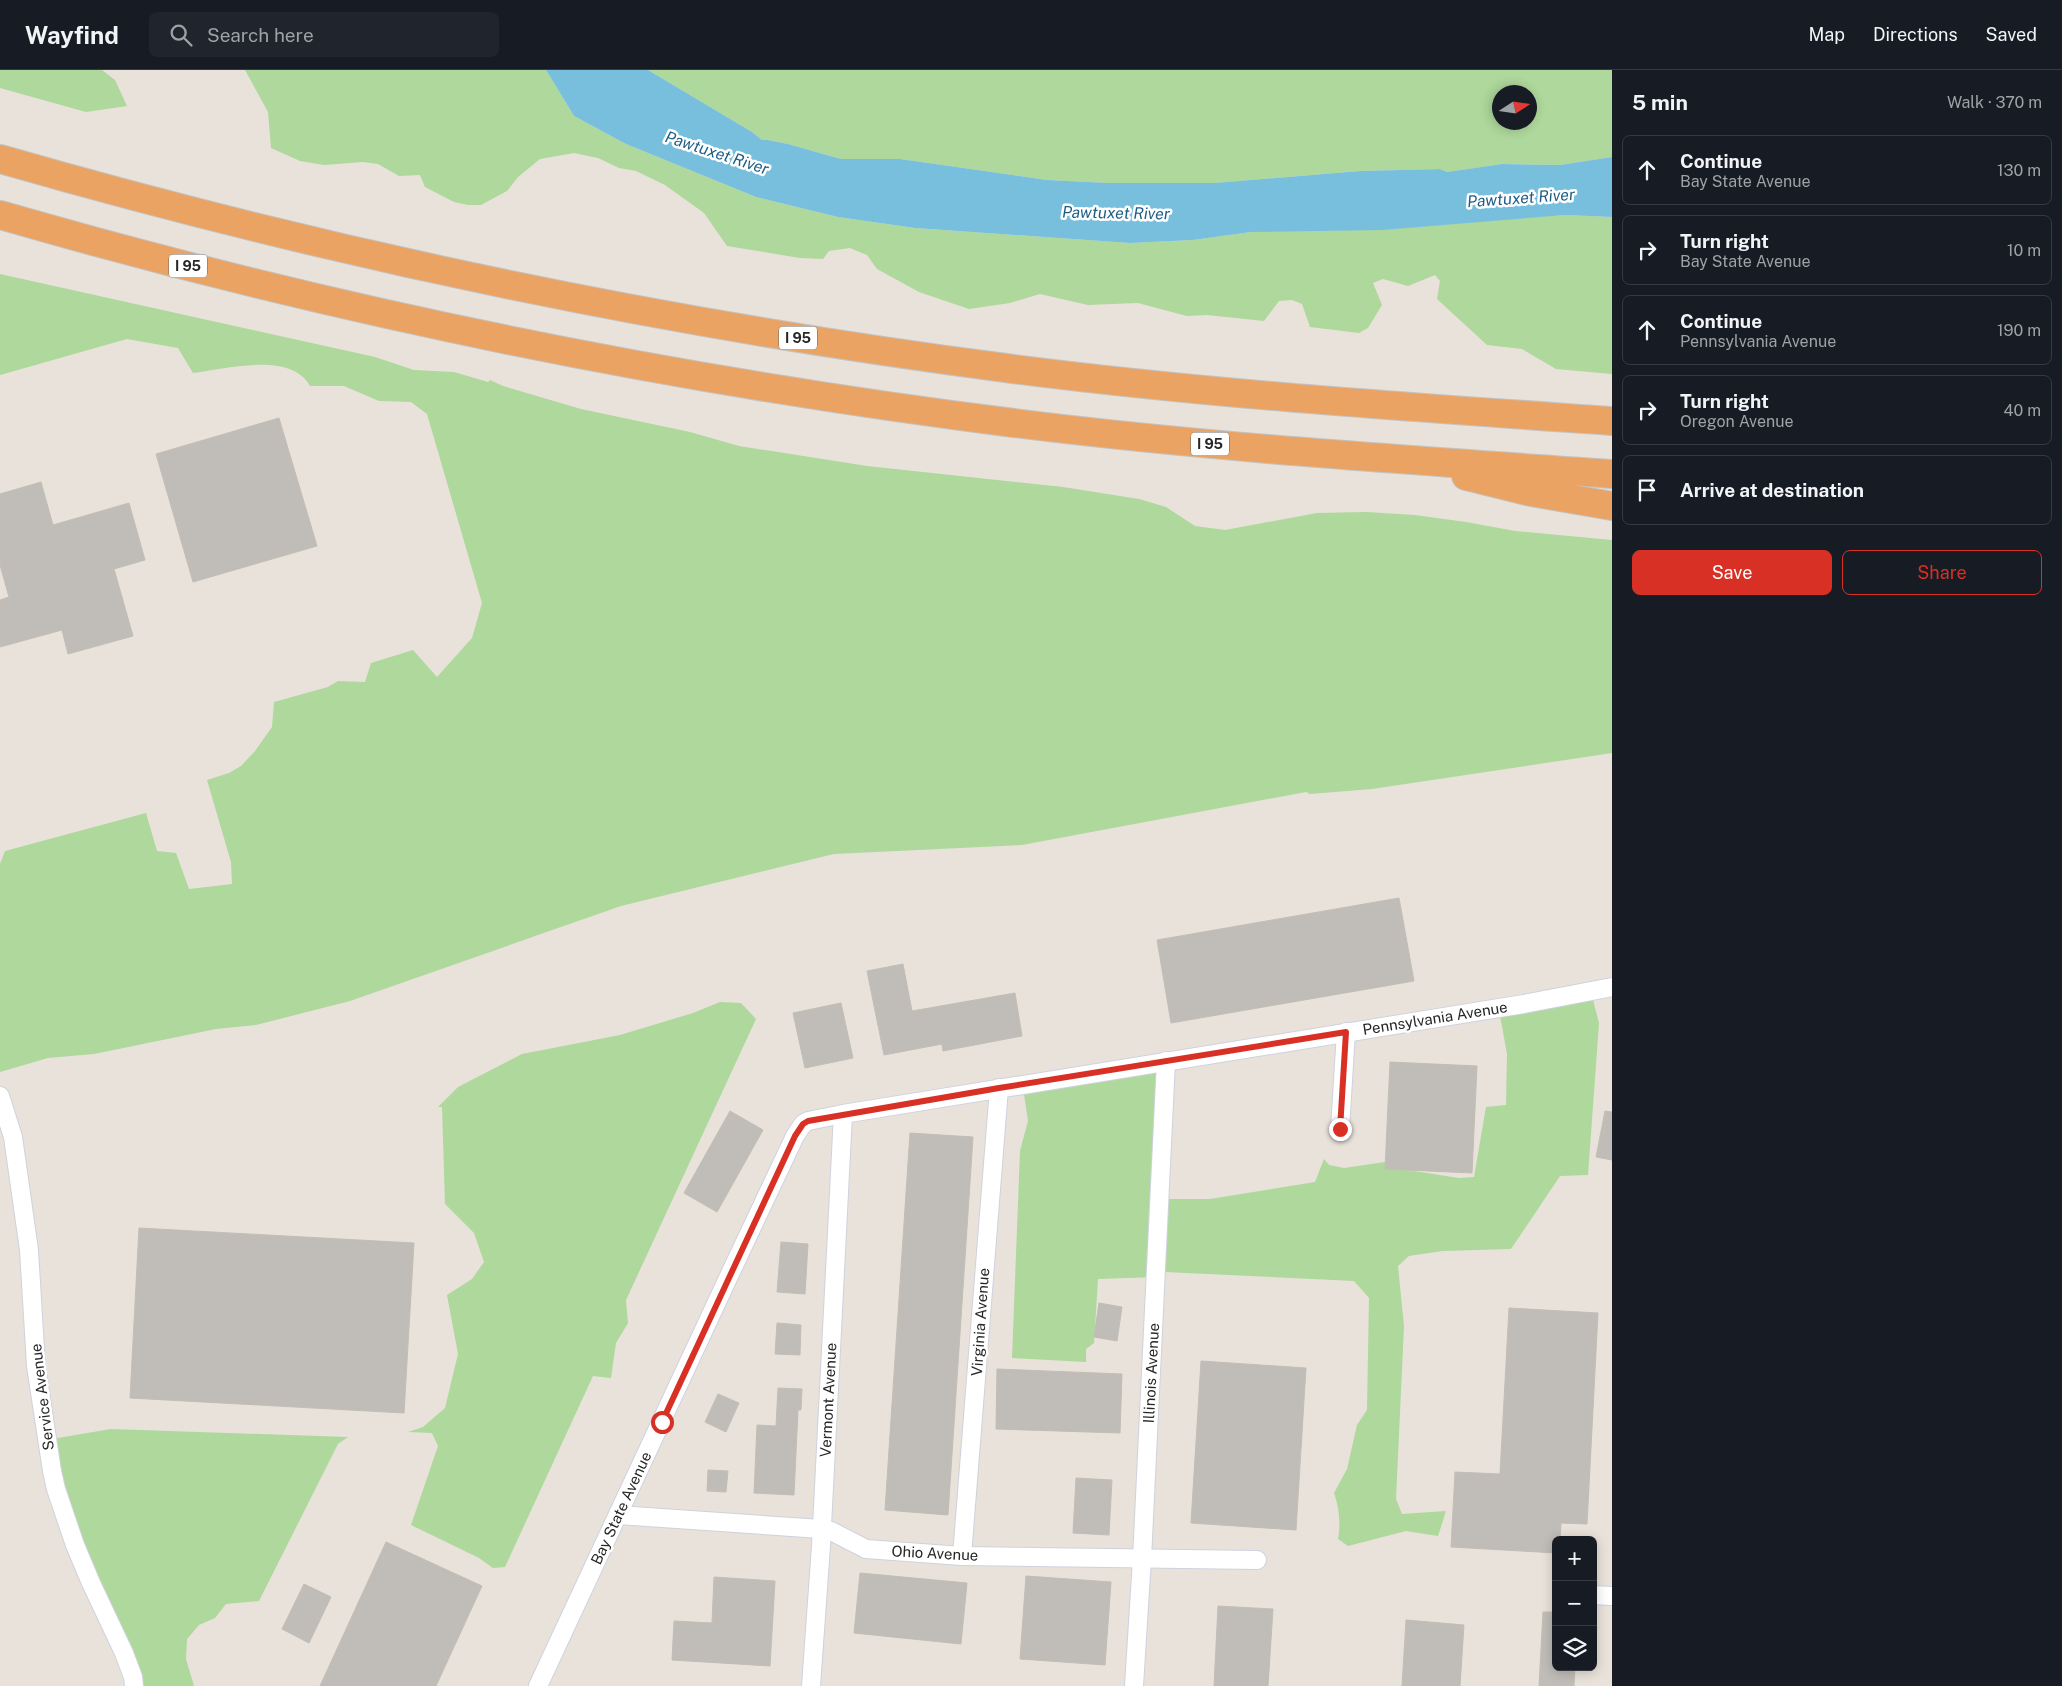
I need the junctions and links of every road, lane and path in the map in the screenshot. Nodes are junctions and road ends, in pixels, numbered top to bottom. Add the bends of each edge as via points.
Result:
1 (0, 159) edge
2 (0, 215) edge
3 (1612, 421) edge
4 (1404, 459) junction
5 (1612, 474) edge
6 (1612, 506) edge
7 (1612, 987) edge
8 (1346, 1032) junction
9 (1166, 1061) junction
10 (999, 1088) junction
11 (0, 1096) edge
12 (843, 1114) junction
13 (1340, 1129) dead end
14 (618, 1515) junction
15 (821, 1529) junction
16 (962, 1556) junction
17 (1142, 1559) junction
18 (1257, 1560) dead end
19 (1597, 1595) edge
20 (1612, 1596) edge
21 (134, 1686) edge
22 (538, 1686) edge
23 (811, 1686) edge
24 (1134, 1686) edge

1 - 3 highway, I 95 via 346,250 563,296 762,332 1007,368 1202,390
2 - 4 highway, I 95 via 316,297 508,340 698,376 1016,423 1223,445
4 - 5 highway, I 95
4 - 6 highway via 1523,490
7 - 8 street, Pennsylvania Avenue
8 - 9 street, Pennsylvania Avenue
8 - 13 street
9 - 10 street, Pennsylvania Avenue
9 - 17 street, Illinois Avenue
10 - 12 street, Pennsylvania Avenue
10 - 16 street, Virginia Avenue
11 - 21 street, Service Avenue via 14,1147 29,1250 36,1366 56,1490 75,1545 124,1653
12 - 14 street, Bay State Avenue via 808,1121 795,1136
12 - 15 street, Vermont Avenue
14 - 15 street, Ohio Avenue
14 - 22 street, Bay State Avenue
15 - 16 street, Ohio Avenue via 866,1549
15 - 23 street, Vermont Avenue
16 - 17 street, Ohio Avenue
17 - 18 street, Ohio Avenue
17 - 24 street, Illinois Avenue
19 - 20 street

